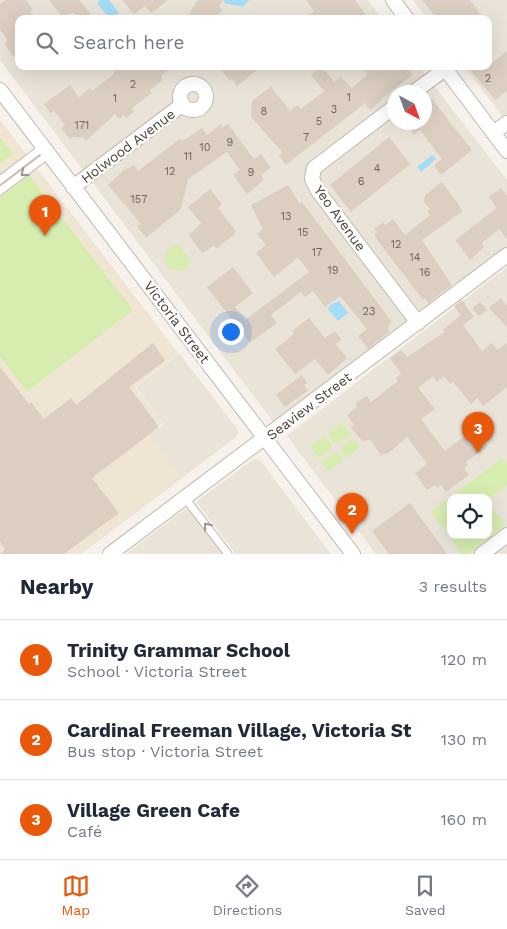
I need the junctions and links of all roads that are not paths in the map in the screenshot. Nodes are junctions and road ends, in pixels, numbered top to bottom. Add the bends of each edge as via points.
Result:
1 (393, 0) edge
2 (404, 15) edge
3 (442, 70) edge
4 (446, 70) edge
5 (423, 85) edge
6 (0, 90) edge
7 (183, 104) dead end
8 (387, 112) edge
9 (507, 123) edge
10 (493, 133) junction
11 (46, 151) junction
12 (507, 151) edge
13 (0, 180) edge
14 (73, 187) junction
15 (0, 191) edge
16 (507, 255) edge
17 (418, 323) junction
18 (266, 439) junction
19 (185, 498) junction
20 (507, 535) edge
21 (110, 554) edge
22 (228, 554) edge
23 (353, 554) edge
24 (482, 554) edge

1 - 2 street
3 - 5 street
4 - 10 street
6 - 11 street, Victoria Street
7 - 14 street, Holwood Avenue
8 - 17 street, Yeo Avenue via 314,168 312,179
9 - 10 street
10 - 12 street
11 - 13 lane
11 - 14 street, Victoria Street
11 -> 15 lane
14 - 18 street, Victoria Street
16 - 17 street, Seaview Street
17 - 18 street, Seaview Street
18 - 19 street, Seaview Street
18 - 23 street, Victoria Street
19 - 21 street, Seaview Street
22 -> 19 lane
20 - 24 street

